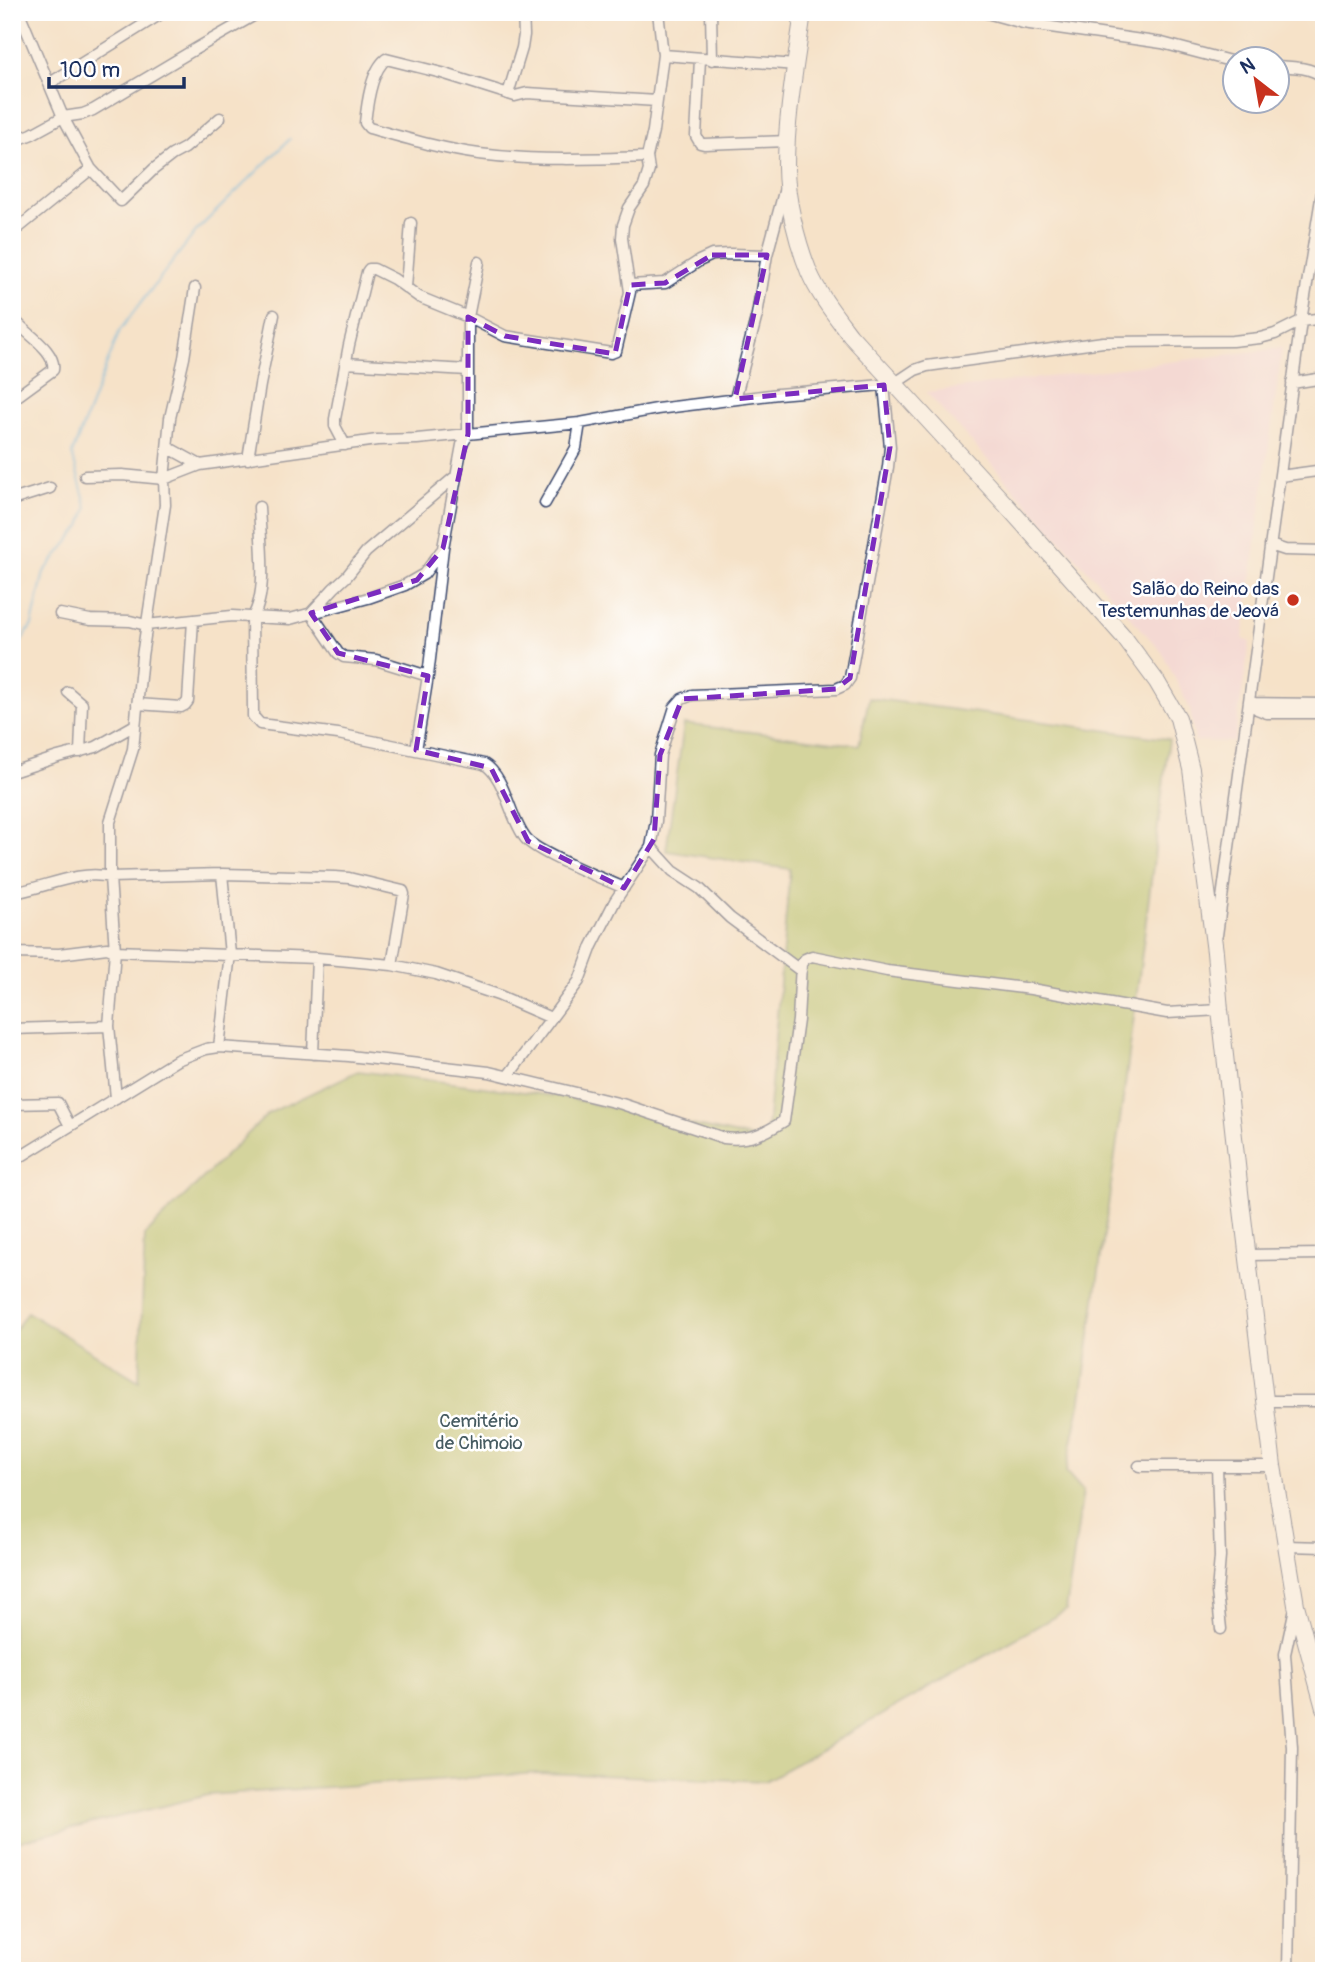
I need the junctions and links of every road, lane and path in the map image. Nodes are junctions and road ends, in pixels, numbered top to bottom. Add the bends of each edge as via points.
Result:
1 (19, 12) edge
2 (164, 12) edge
3 (260, 12) edge
4 (523, 12) edge
5 (658, 12) edge
6 (711, 12) edge
7 (803, 12) edge
8 (983, 12) edge
9 (12, 15) edge
10 (663, 55) junction
11 (1220, 58) edge
12 (706, 59) junction
13 (796, 65) junction
14 (1290, 67) edge
15 (1324, 77) edge
16 (50, 83) junction
17 (508, 94) junction
18 (657, 102) junction
19 (63, 117) junction
20 (220, 118) dead end
21 (788, 141) junction
22 (12, 142) edge
23 (647, 157) junction
24 (92, 169) junction
25 (1324, 180) edge
26 (787, 181) junction
27 (411, 223) dead end
28 (12, 233) edge
29 (767, 255) junction
30 (479, 262) dead end
31 (630, 285) junction
32 (406, 287) junction
33 (195, 288) dead end
34 (274, 315) dead end
35 (12, 317) edge
36 (468, 317) junction
37 (1324, 318) edge
38 (1301, 321) junction
39 (345, 363) junction
40 (468, 370) junction
41 (1324, 379) edge
42 (1293, 383) junction
43 (889, 384) junction
44 (735, 399) junction
45 (12, 400) edge
46 (580, 423) junction
47 (468, 434) junction
48 (345, 445) junction
49 (169, 448) junction
50 (248, 458) junction
51 (200, 465) junction
52 (1324, 470) edge
53 (85, 476) dead end
54 (456, 476) junction
55 (1280, 476) junction
56 (164, 479) junction
57 (50, 488) dead end
58 (12, 500) edge
59 (545, 503) dead end
60 (259, 508) dead end
61 (1270, 545) junction
62 (443, 548) junction
63 (1324, 551) edge
64 (311, 613) junction
65 (60, 614) dead end
66 (252, 618) junction
67 (193, 620) junction
68 (146, 625) junction
69 (428, 676) junction
70 (68, 692) dead end
71 (1252, 703) junction
72 (137, 704) junction
73 (1324, 704) edge
74 (1324, 713) edge
75 (135, 724) junction
76 (416, 750) junction
77 (80, 751) junction
78 (12, 772) edge
79 (651, 847) junction
80 (222, 874) junction
81 (110, 877) junction
82 (624, 888) junction
83 (12, 893) edge
84 (115, 951) junction
85 (1215, 952) junction
86 (12, 953) edge
87 (230, 954) junction
88 (317, 958) junction
89 (392, 965) junction
90 (801, 971) junction
91 (1220, 1010) junction
92 (551, 1018) junction
93 (109, 1026) junction
94 (12, 1029) edge
95 (219, 1047) junction
96 (313, 1054) junction
97 (508, 1076) junction
98 (116, 1098) junction
99 (12, 1104) edge
100 (70, 1126) junction
101 (12, 1162) edge
102 (1324, 1254) edge
103 (1248, 1255) junction
104 (1266, 1401) junction
105 (1324, 1401) edge
106 (1139, 1466) dead end
107 (1217, 1466) junction
108 (1273, 1466) junction
109 (1286, 1546) junction
110 (1324, 1547) edge
111 (1296, 1605) junction
112 (1221, 1629) dead end
113 (1324, 1708) edge
114 (1288, 1971) edge

1 - 9 street
1 - 16 street
2 - 16 street
3 - 19 street via 93,110
4 - 17 street via 522,48
5 - 10 street
6 - 12 street
7 - 13 street
8 - 11 street via 1023,23 1162,43
10 - 12 street
10 - 18 street
12 - 13 street
12 - 21 street via 696,136 700,143
13 - 21 street
14 - 15 street via 1313,70
16 - 19 street
17 - 18 street
17 - 23 street via 386,59 369,95 365,122 369,128 480,154
18 - 23 street
19 - 22 street
19 - 24 street
20 - 24 street via 121,201
21 - 26 street
23 - 31 street via 648,177 629,208 622,238
24 - 28 street
25 - 38 street
26 - 29 street
26 - 43 street via 810,273 830,308
27 - 32 street
29 - 31 street via 712,256 665,283
29 - 44 street
30 - 36 street
31 - 36 street via 616,351 611,353 505,336
32 - 36 street
32 - 39 street via 374,268 366,272
33 - 49 street
34 - 50 street
35 - 45 street via 43,346 55,365
36 - 40 street
37 - 38 street
38 - 42 street
38 - 43 street via 1260,338 1103,342 927,366
39 - 40 street
39 - 48 street via 335,425
40 - 47 street
41 - 42 street
42 - 55 street
43 - 44 street
43 - 79 street via 888,467 850,678 836,689 682,699 675,707 660,755
43 - 85 street via 1123,636 1167,697 1178,718 1191,769
44 - 46 street
46 - 47 street
46 - 59 street via 576,448
47 - 48 street
47 - 54 street
48 - 50 street
49 - 51 street
49 - 56 street
50 - 51 street
51 - 56 street
52 - 55 street
53 - 56 street
54 - 62 street
54 - 64 street via 366,552
55 - 61 street
56 - 68 street via 164,512
57 - 58 street
60 - 66 street via 263,577
61 - 63 street
61 - 71 street
62 - 64 street via 431,568 416,580
62 - 69 street
64 - 66 street via 280,620
64 - 69 street via 338,653
65 - 68 street
66 - 67 street
66 - 76 street via 256,722
67 - 68 street
67 - 72 street via 188,701 181,706
68 - 72 street
69 - 76 street
70 - 77 street via 82,704
71 - 73 street
71 - 74 street via 1267,713
71 - 85 street
72 - 75 street
75 - 77 street
75 - 81 street via 130,762 110,822
76 - 82 street via 491,768 528,841
77 - 78 street
79 - 82 street
79 - 90 street via 673,871
80 - 81 street
80 - 87 street
80 - 89 street via 349,878 400,889 404,894
81 - 83 street via 66,879
81 - 84 street
82 - 92 street via 599,931 579,981
84 - 86 street
84 - 87 street
84 - 93 street
85 - 91 street
87 - 88 street
87 - 95 street
88 - 89 street
88 - 96 street
89 - 92 street via 436,974
90 - 91 street via 801,964 812,956 1167,1013
90 - 97 street via 784,1121 759,1136 724,1138 622,1104
91 - 103 street
92 - 97 street
93 - 94 street
93 - 98 street
95 - 96 street
95 - 98 street via 177,1060
96 - 97 street
98 - 100 street
99 - 100 street via 58,1103
100 - 101 street
102 - 103 street
103 - 104 street
104 - 105 street
104 - 108 street
106 - 107 street
107 - 108 street
107 - 112 street
108 - 109 street
109 - 110 street
109 - 111 street
111 - 113 street
111 - 114 street via 1285,1654 1292,1747

